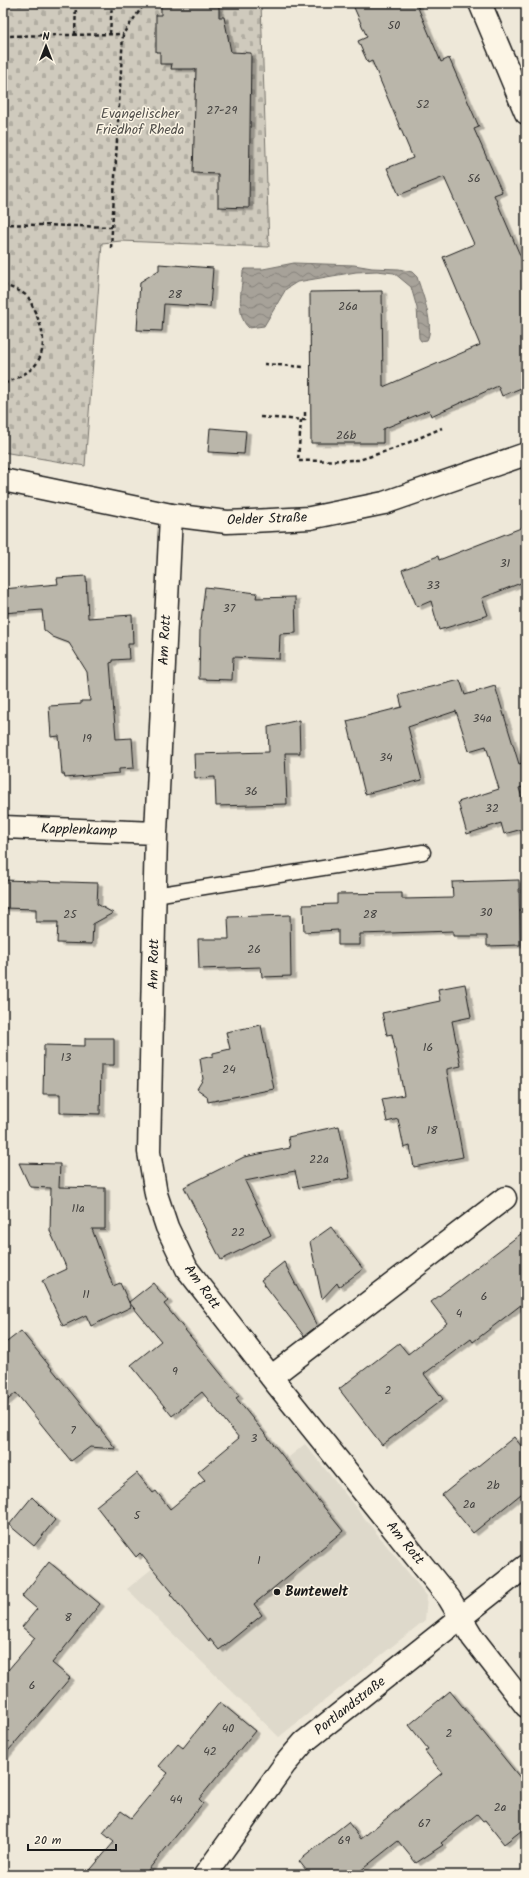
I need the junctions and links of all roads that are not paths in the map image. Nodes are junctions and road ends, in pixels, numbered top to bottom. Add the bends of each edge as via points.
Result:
1 (480, 3) edge
2 (526, 113) edge
3 (526, 454) edge
4 (3, 480) edge
5 (171, 515) junction
6 (3, 827) edge
7 (156, 833) junction
8 (424, 852) dead end
9 (155, 895) junction
10 (506, 1198) dead end
11 (271, 1377) junction
12 (526, 1566) edge
13 (462, 1618) junction
14 (526, 1706) edge
15 (205, 1875) edge

1 - 2 street
3 - 5 street, Oelder Straße via 384,503 310,518 227,522
4 - 5 street, Oelder Straße
5 - 7 street, Am Rott
6 - 7 street, Kapplenkamp
7 - 9 street, Am Rott
8 - 9 lane
9 - 11 street, Am Rott via 149,1152 156,1194 167,1227 187,1269
10 - 11 street
11 - 13 street, Am Rott via 449,1598
12 - 13 street, Portlandstraße
13 - 14 street, Am Rott via 473,1638
13 - 15 street, Portlandstraße via 304,1742 285,1764

